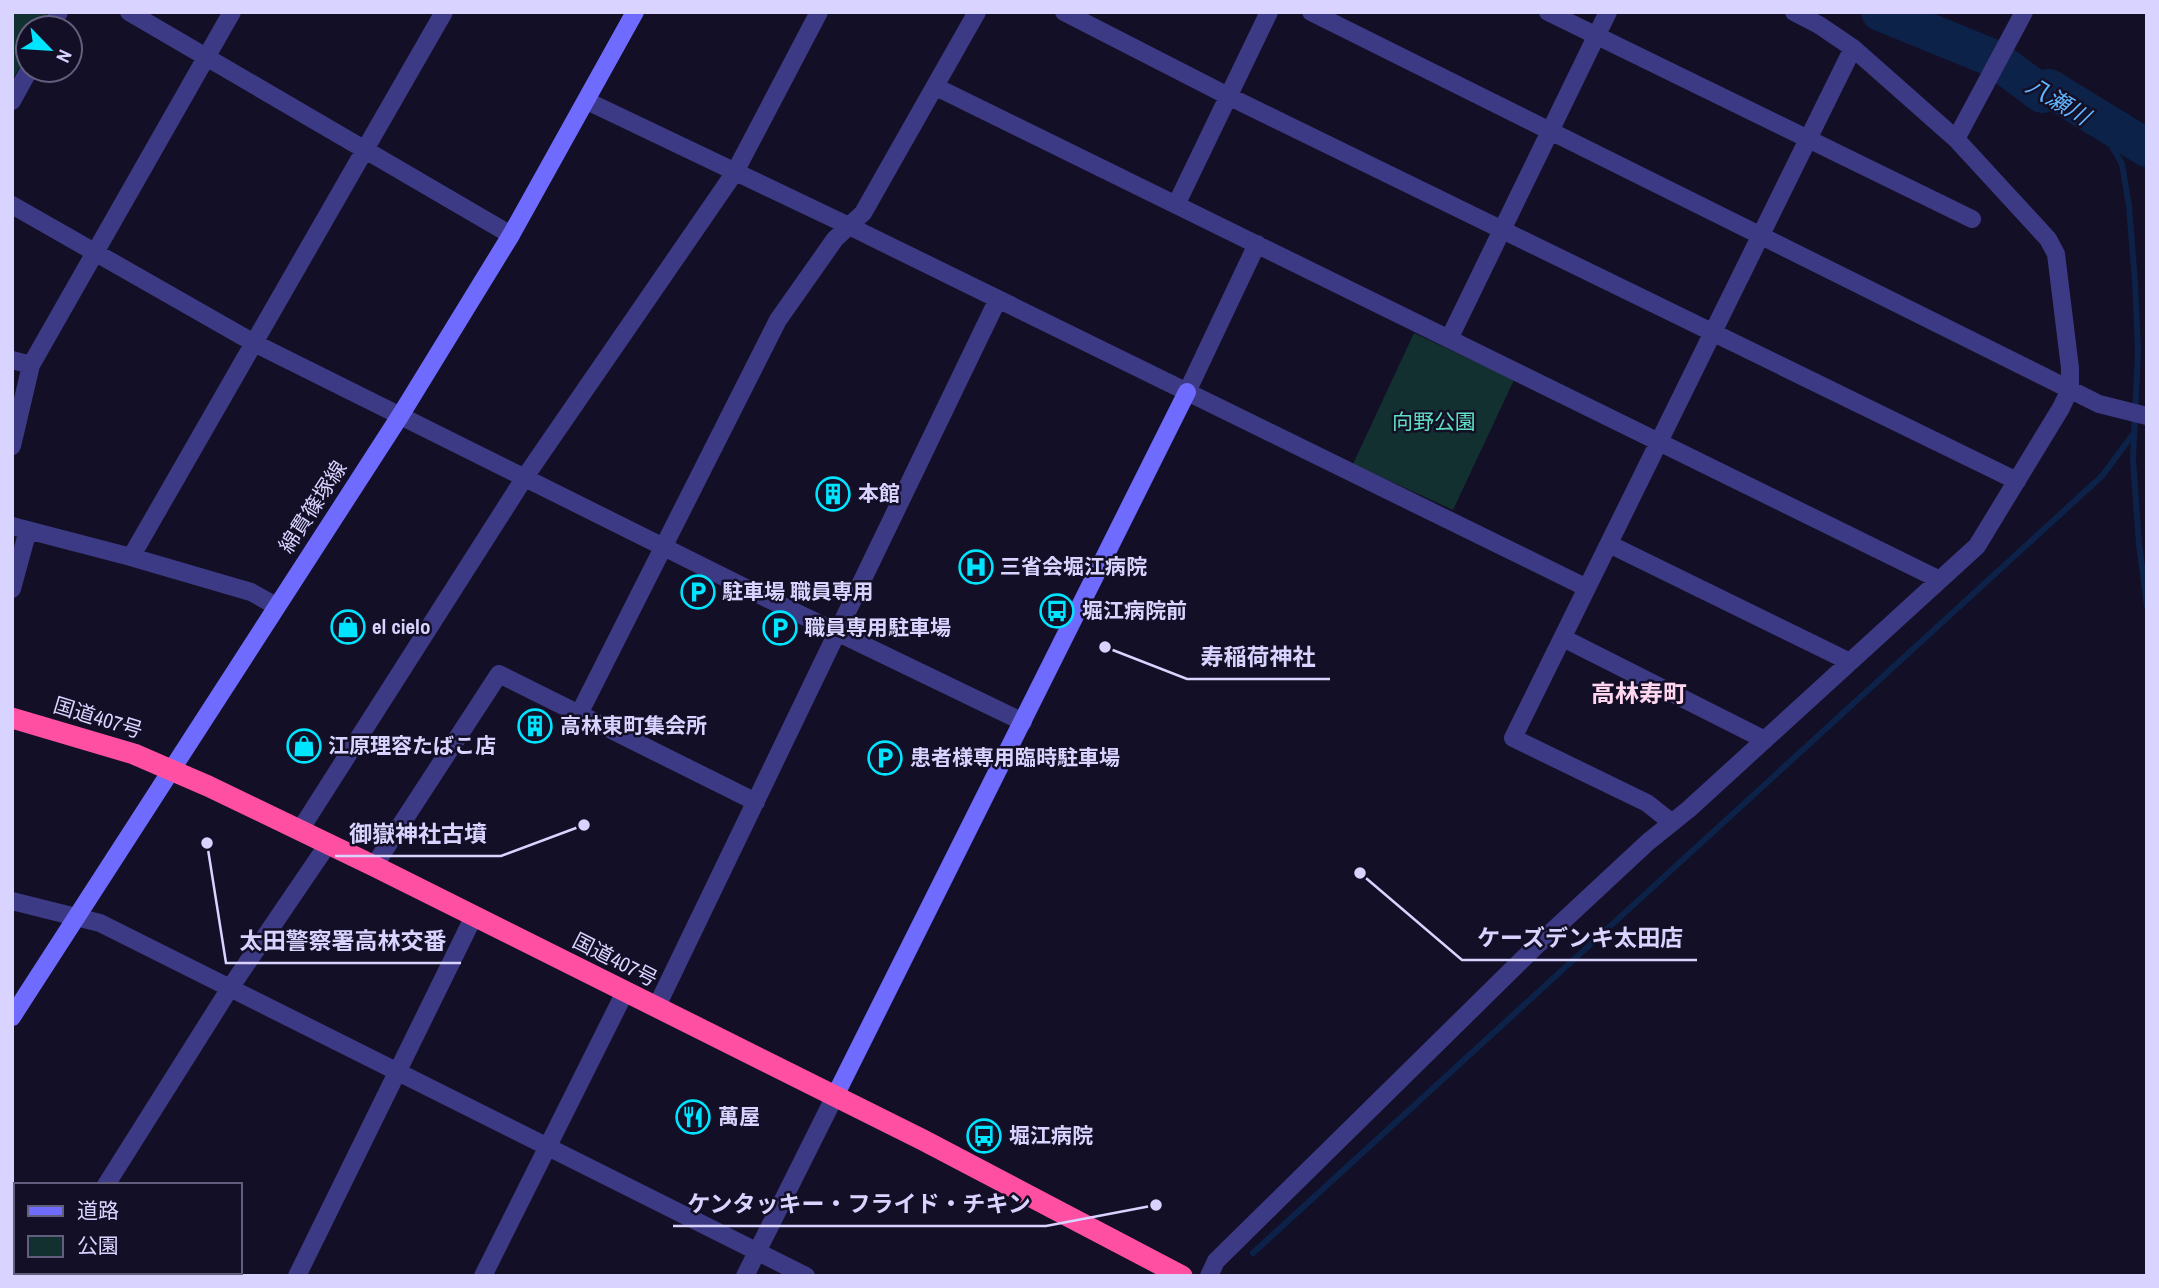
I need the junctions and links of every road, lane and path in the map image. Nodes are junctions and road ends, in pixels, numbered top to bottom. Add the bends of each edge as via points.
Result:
1 (130, 12) edge
2 (232, 12) edge
3 (444, 12) edge
4 (635, 12) edge
5 (819, 12) edge
6 (977, 12) edge
7 (1064, 12) edge
8 (1269, 12) edge
9 (1311, 12) edge
10 (1548, 12) edge
11 (1608, 12) edge
12 (1794, 12) edge
13 (2024, 12) edge
14 (1597, 36) junction
15 (1853, 48) junction
16 (206, 57) junction
17 (21, 84) edge
18 (936, 87) junction
19 (1228, 96) junction
20 (12, 101) edge
21 (587, 101) junction
22 (1550, 131) junction
23 (1956, 139) junction
24 (1808, 140) junction
25 (365, 148) junction
26 (735, 172) junction
27 (12, 205) edge
28 (1176, 205) junction
29 (1972, 219) dead end
30 (849, 226) junction
31 (1502, 230) junction
32 (511, 235) junction
33 (1761, 235) junction
34 (1256, 244) junction
35 (96, 251) junction
36 (998, 299) junction
37 (1713, 333) junction
38 (1449, 339) junction
39 (254, 343) junction
40 (12, 360) edge
41 (32, 365) junction
42 (2070, 389) junction
43 (1187, 392) junction
44 (400, 416) junction
45 (2147, 416) edge
46 (1659, 442) junction
47 (12, 446) edge
48 (525, 477) junction
49 (2017, 481) junction
50 (20, 528) edge
51 (1609, 544) junction
52 (663, 545) junction
53 (131, 556) junction
54 (1940, 580) junction
55 (1587, 588) junction
56 (12, 589) edge
57 (276, 606) junction
58 (839, 632) junction
59 (1563, 638) junction
60 (1850, 662) junction
61 (579, 714) junction
62 (12, 718) edge
63 (1023, 722) junction
64 (1765, 740) junction
65 (172, 769) junction
66 (756, 802) junction
67 (1671, 822) junction
68 (300, 830) junction
69 (328, 844) junction
70 (374, 866) junction
71 (12, 901) edge
72 (474, 916) junction
73 (77, 917) junction
74 (230, 988) junction
75 (625, 992) junction
76 (656, 1008) junction
77 (12, 1017) edge
78 (399, 1073) junction
79 (835, 1096) junction
80 (548, 1147) junction
81 (107, 1183) edge
82 (757, 1251) junction
83 (297, 1276) edge
84 (483, 1276) edge
85 (745, 1276) edge
86 (806, 1276) edge
87 (1182, 1276) edge
88 (1209, 1276) edge

1 - 16 street
2 - 16 street
3 - 25 street
4 - 21 main road, 綿貫篠塚線
5 - 26 street
6 - 18 street
7 - 19 street
8 - 19 street
9 - 22 street
10 - 14 street
11 - 14 street
12 - 15 street
13 - 23 street
14 - 22 street
14 - 24 street
15 - 23 street
15 - 24 street
16 - 25 street
16 - 35 street
17 - 20 street
18 - 28 street
18 - 30 street via 863,213
19 - 28 street
19 - 31 street
21 - 26 street
21 - 32 main road, 綿貫篠塚線
22 - 31 street
22 - 33 street
23 - 42 street via 2048,239 2056,254
24 - 29 street
24 - 33 street
25 - 32 street
25 - 39 street
26 - 30 street
26 - 48 street
27 - 35 street
28 - 34 street
30 - 36 street
30 - 52 street via 778,320
31 - 37 street
31 - 38 street
32 - 44 main road, 綿貫篠塚線
33 - 37 street
33 - 42 street
34 - 38 street
34 - 43 street
35 - 39 street
35 - 41 street
36 - 43 street
36 - 58 street
37 - 46 street
37 - 49 street
38 - 46 street
39 - 44 street
39 - 53 street
40 - 41 street
41 - 47 street
42 - 45 street via 2108,407
42 - 49 street
43 - 55 street
43 - 63 main road
44 - 48 street
44 - 57 main road, 綿貫篠塚線
46 - 51 street
46 - 54 street
48 - 52 street
48 - 68 street
49 - 54 street via 1977,546
50 - 53 street
50 - 56 street
51 - 55 street
51 - 60 street
52 - 58 street
52 - 61 street
53 - 57 street via 251,592
54 - 60 street
55 - 59 street
57 - 65 main road, 綿貫篠塚線
58 - 63 street
58 - 66 street
59 - 64 street
59 - 67 street via 1514,738 1647,803
60 - 64 street
61 - 66 street
61 - 70 street via 499,674
62 - 65 highway, 国道407号
63 - 79 main road
64 - 67 street
65 - 68 highway, 国道407号
65 - 73 main road, 綿貫篠塚線
66 - 76 street
67 - 88 street via 1533,949 1216,1261
68 - 69 highway, 国道407号
69 - 70 highway, 国道407号
69 - 74 street
70 - 72 highway, 国道407号
71 - 73 street
72 - 75 highway, 国道407号
72 - 78 street
73 - 74 street via 100,923
73 - 77 main road, 綿貫篠塚線
74 - 78 street
74 - 81 street
75 - 76 highway, 国道407号
75 - 80 street
76 - 79 highway, 国道407号
78 - 80 street
78 - 83 street
79 - 82 street
79 - 87 highway, 国道407号
80 - 82 street
80 - 84 street
82 - 85 street
82 - 86 street

